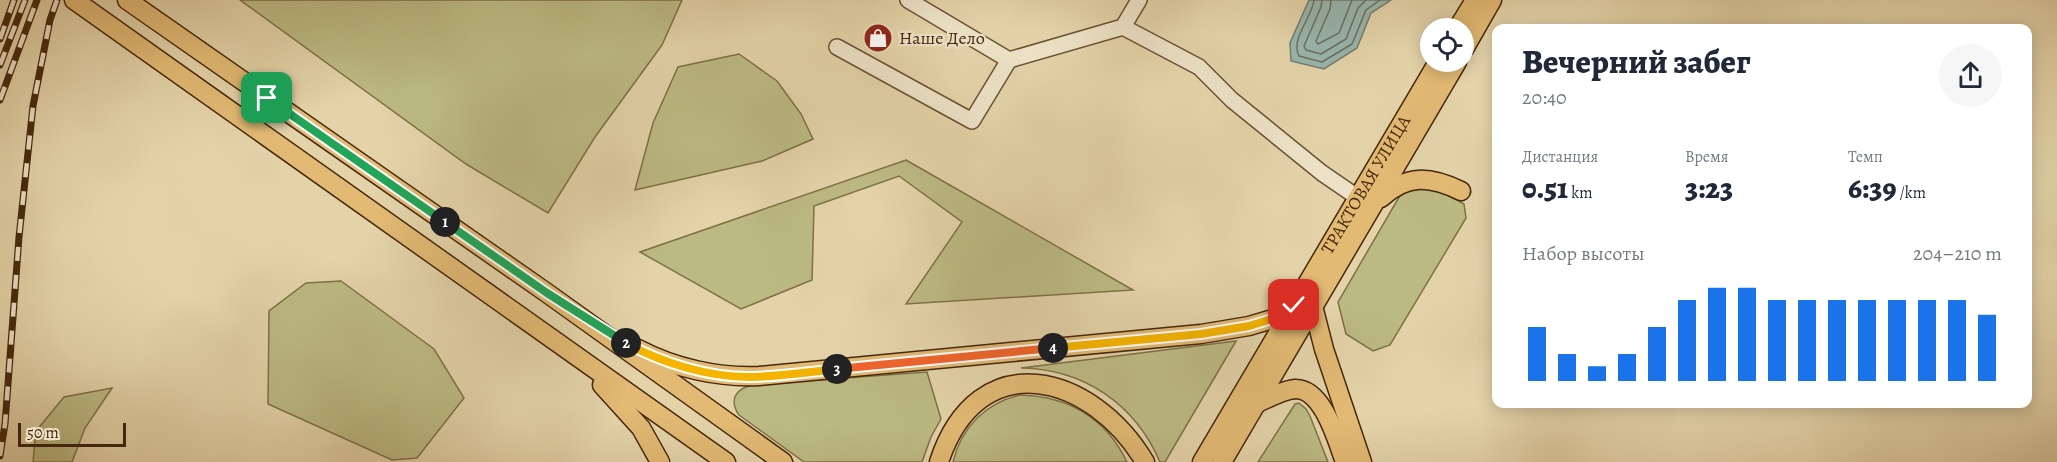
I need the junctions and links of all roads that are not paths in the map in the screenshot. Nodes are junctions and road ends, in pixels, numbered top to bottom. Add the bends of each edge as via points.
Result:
1 (74, 0) edge
2 (127, 0) edge
3 (908, 0) edge
4 (1139, 0) edge
5 (1475, 0) edge
6 (1492, 0) edge
7 (1464, 18) edge
8 (1124, 27) junction
9 (1474, 32) edge
10 (837, 47) dead end
11 (1010, 60) junction
12 (1433, 72) edge
13 (1450, 72) edge
14 (1461, 191) dead end
15 (1365, 201) junction
16 (547, 293) junction
17 (1294, 305) junction
18 (1313, 306) junction
19 (527, 322) junction
20 (1256, 404) junction
21 (660, 462) edge
22 (726, 462) edge
23 (783, 462) edge
24 (939, 462) edge
25 (1145, 462) edge
26 (1202, 462) edge
27 (1222, 462) edge
28 (1345, 462) edge
29 (1362, 462) edge

1 - 19 main road
2 - 16 main road
3 - 11 street
4 - 8 street
5 - 7 main road
6 - 9 main road
8 - 11 street
8 - 15 street via 1199,67 1232,100 1322,173
10 - 11 street via 972,121
12 - 15 main road, ТРАКТОВАЯ УЛИЦА
13 - 15 main road, ТРАКТОВАЯ УЛИЦА
14 - 15 main road via 1422,178
15 - 17 main road, ТРАКТОВАЯ УЛИЦА
15 - 18 main road, ТРАКТОВАЯ УЛИЦА
16 - 17 main road via 657,358 713,373 748,377 1201,334 1275,318
16 - 23 main road
17 - 26 main road, ТРАКТОВАЯ УЛИЦА
18 - 20 main road, ТРАКТОВАЯ УЛИЦА
18 - 29 main road
19 - 21 main road via 616,398 641,428
19 - 22 main road
20 - 27 main road, ТРАКТОВАЯ УЛИЦА
20 - 28 main road via 1291,389 1309,393 1324,409
24 - 25 main road via 970,408 993,391 1027,383 1064,390 1091,403 1125,434

